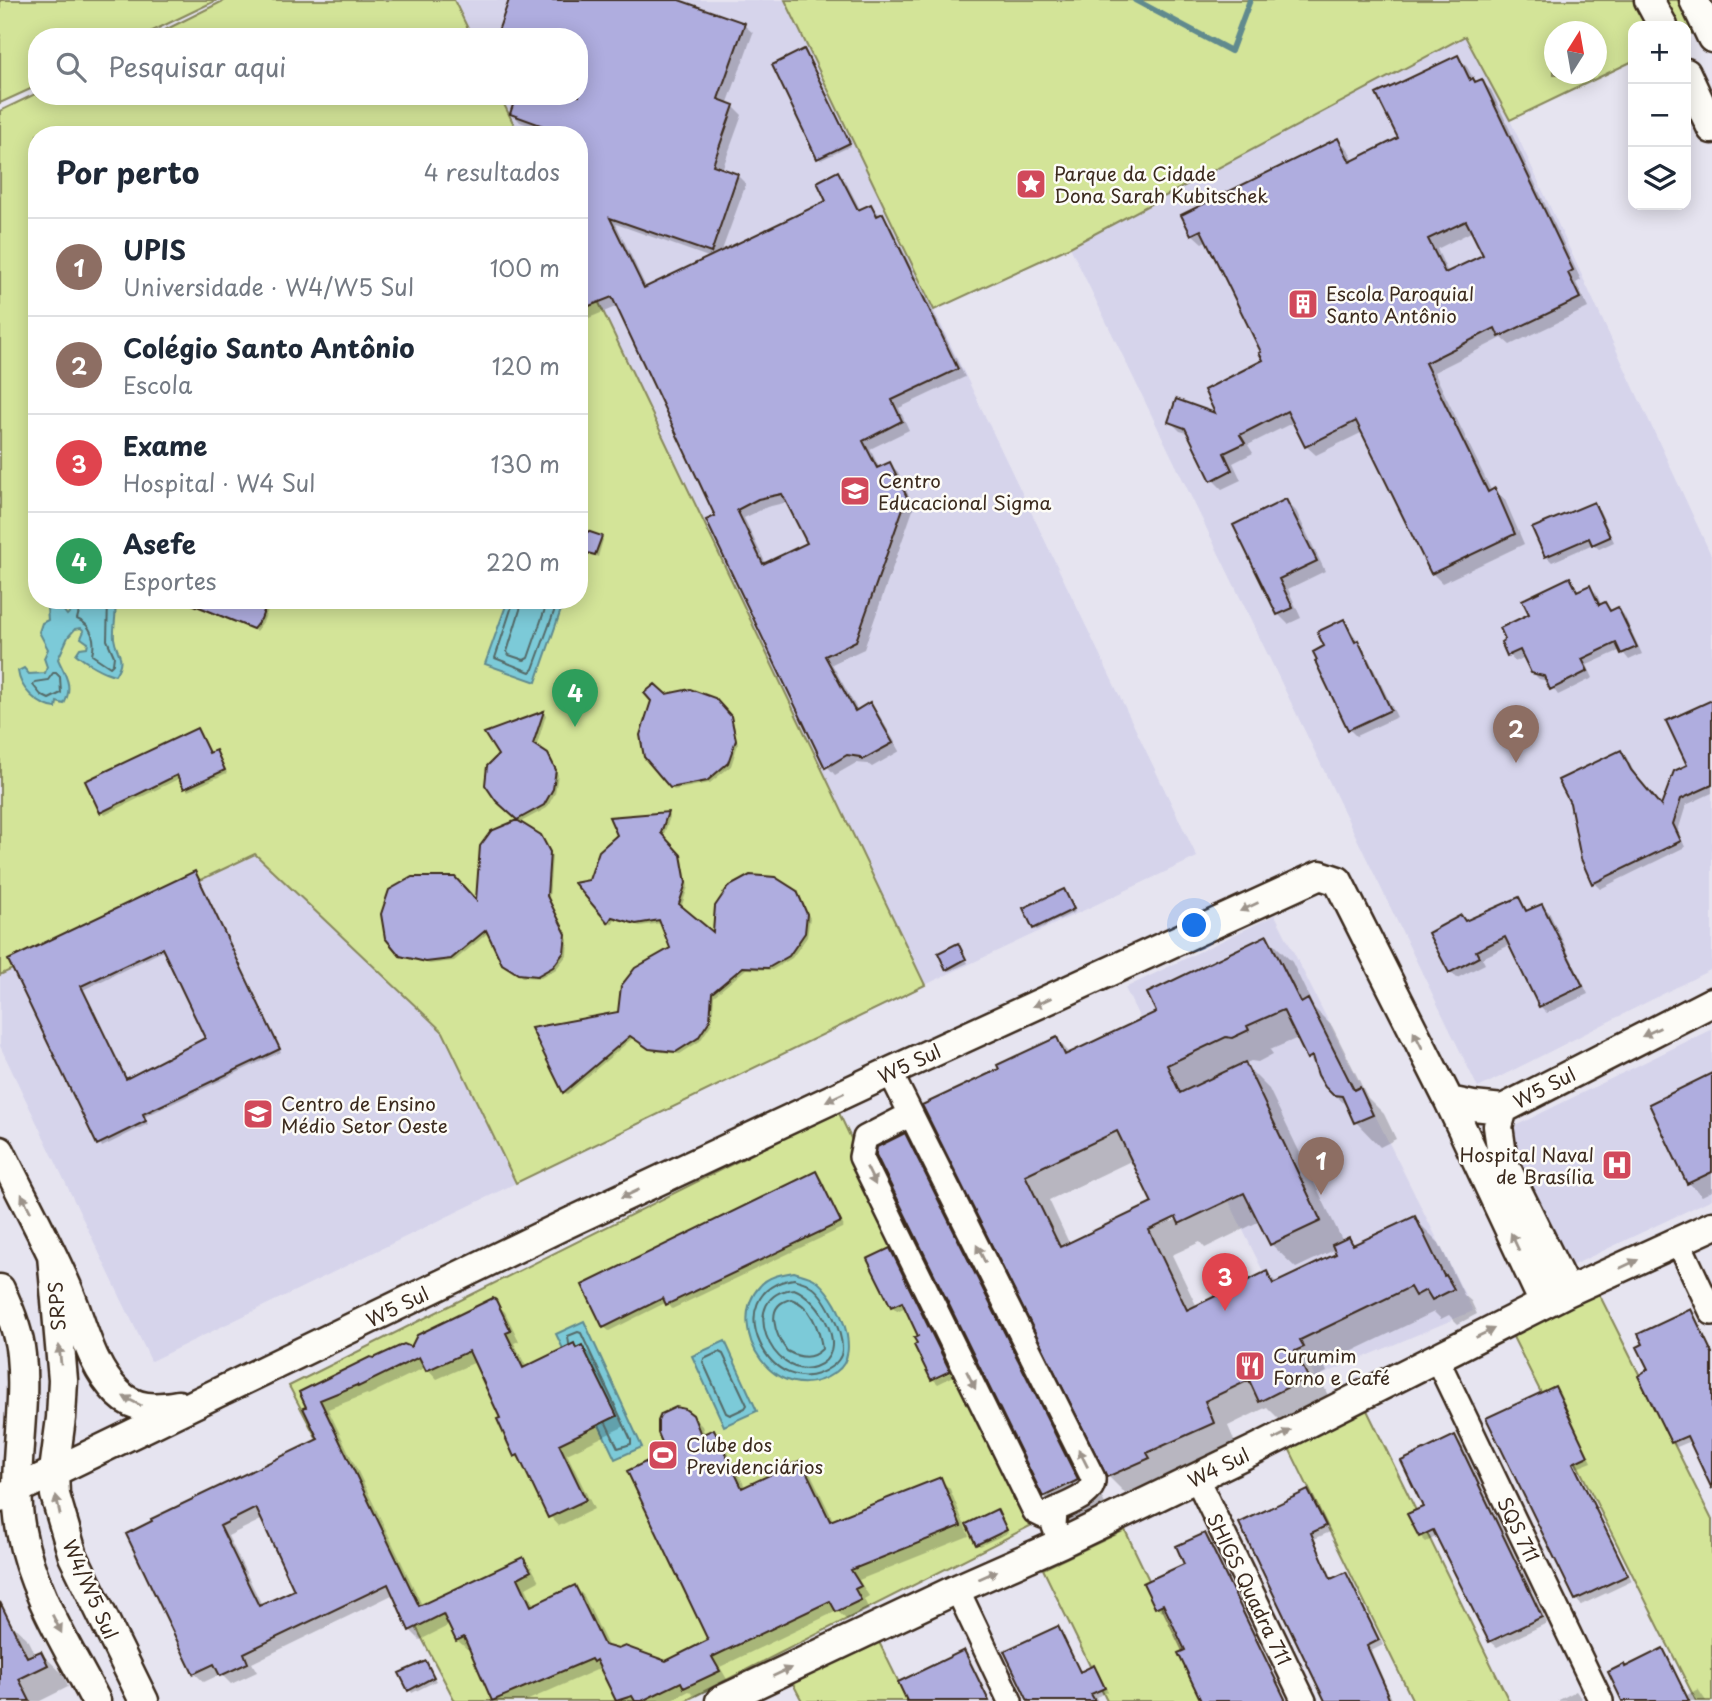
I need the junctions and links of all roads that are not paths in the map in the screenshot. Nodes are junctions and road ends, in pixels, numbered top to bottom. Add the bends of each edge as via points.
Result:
1 (1649, 0) edge
2 (1694, 0) edge
3 (1660, 21) edge
4 (1712, 38) edge
5 (1691, 84) edge
6 (1712, 129) edge
7 (1712, 1002) edge
8 (890, 1072) junction
9 (1449, 1101) junction
10 (1503, 1108) junction
11 (911, 1114) junction
12 (0, 1151) edge
13 (1712, 1226) edge
14 (1678, 1241) junction
15 (52, 1255) junction
16 (0, 1289) edge
17 (1556, 1298) junction
18 (1712, 1313) edge
19 (1436, 1357) junction
20 (22, 1391) junction
21 (198, 1402) junction
22 (0, 1454) edge
23 (54, 1471) junction
24 (1196, 1477) junction
25 (8, 1494) edge
26 (1055, 1510) junction
27 (1061, 1543) junction
28 (73, 1556) junction
29 (32, 1575) junction
30 (957, 1589) junction
31 (96, 1701) edge
32 (144, 1701) edge
33 (720, 1701) edge
34 (1010, 1701) edge
35 (1304, 1701) edge
36 (1601, 1701) edge

1 - 3 main road
2 - 4 main road
5 - 6 main road
7 -> 10 main road, W5 Sul
9 -> 8 main road, W5 Sul via 1338,881 1320,875
8 - 11 street
8 -> 21 main road, W5 Sul
9 - 10 main road, W5 Sul
17 -> 9 main road
10 - 17 main road via 1498,1126 1503,1162
26 -> 11 street via 1090,1491 1093,1478
11 -> 26 street via 865,1138 862,1157 1035,1512 1042,1516
15 -> 12 main road, SRPS
13 - 14 main road, W4 Sul
17 -> 14 main road, W4 Sul
14 - 18 street
21 -> 15 main road via 146,1408 119,1394 101,1369
23 -> 15 main road, SRPS via 63,1380
16 - 20 main road via 16,1329
19 -> 17 main road, W4 Sul
24 -> 19 main road, W4 Sul
19 - 36 street, SQS 711
20 - 22 main road
20 - 25 main road
21 - 23 main road, W5 Sul
23 - 25 main road, W5 Sul
28 -> 23 main road, W4/W5 Sul via 55,1495
24 - 27 main road, W4 Sul
24 - 35 street, SHIGS Quadra 711
25 - 29 main road
26 - 27 street via 1054,1526
30 -> 27 main road, W4 Sul
28 - 29 main road via 43,1557
28 - 32 main road, W4/W5 Sul
29 -> 31 main road
33 -> 30 main road, W4 Sul
30 - 34 street

